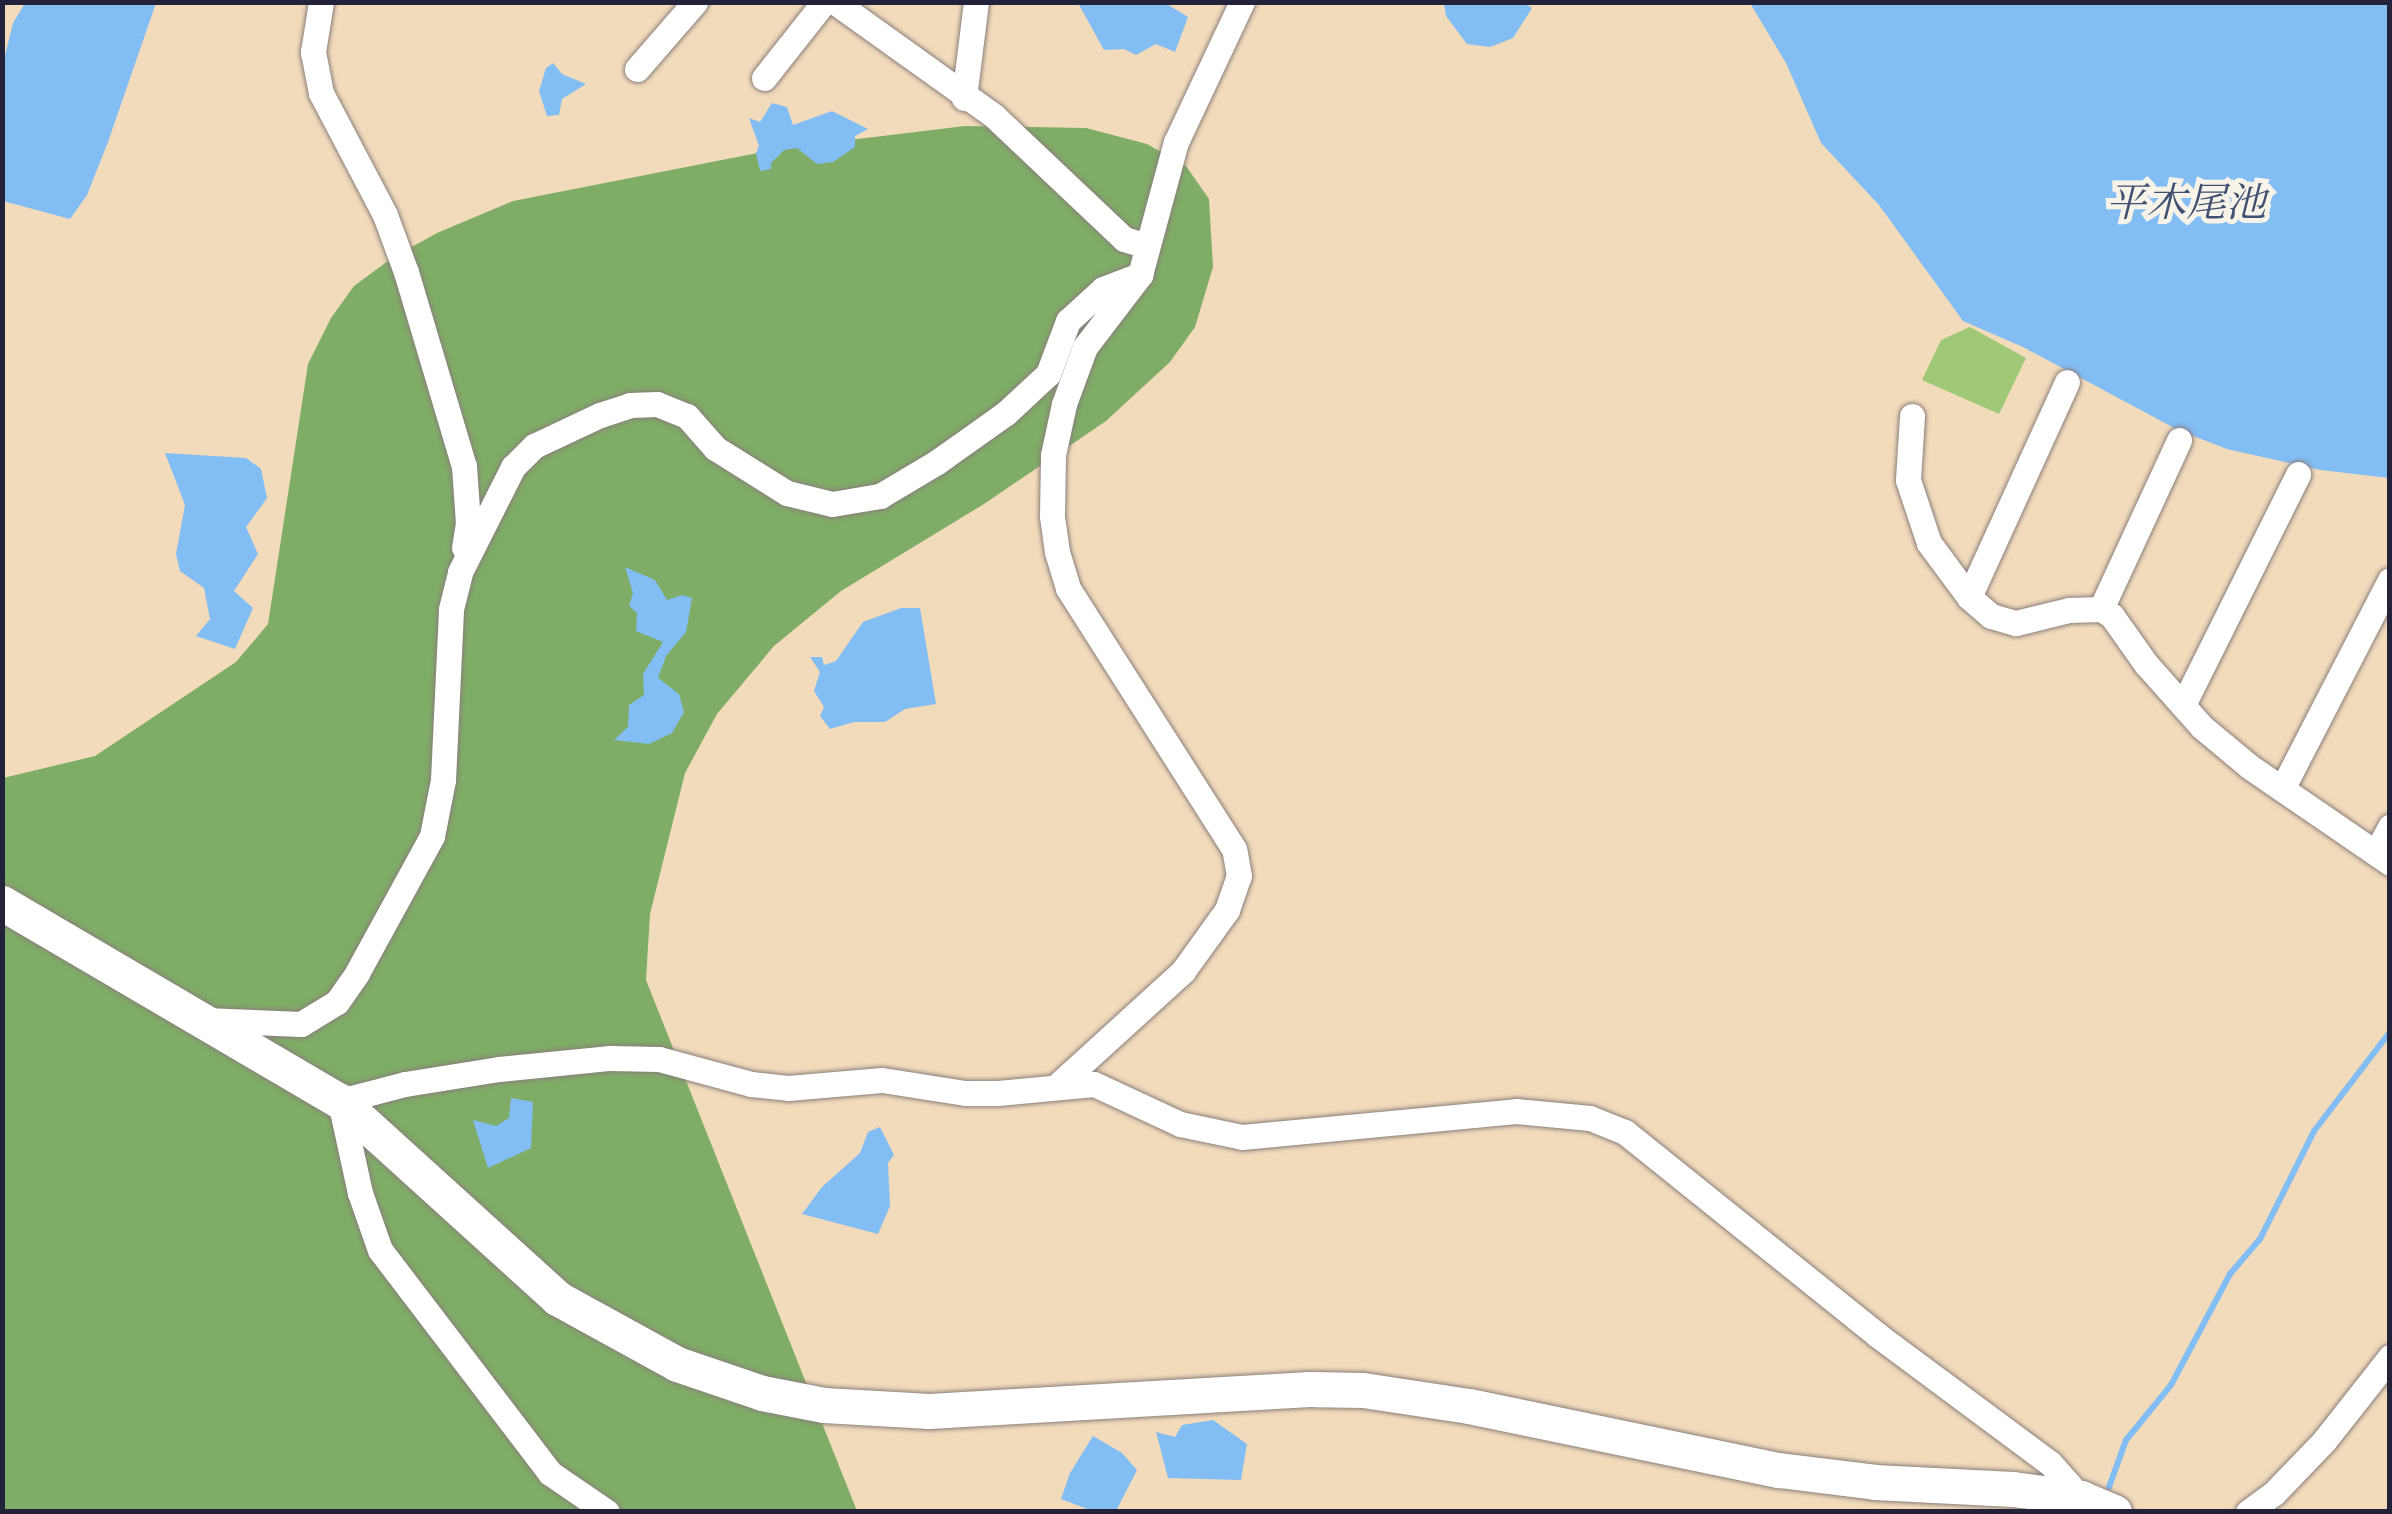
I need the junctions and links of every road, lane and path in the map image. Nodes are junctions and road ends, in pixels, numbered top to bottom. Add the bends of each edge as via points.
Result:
1 (321, 2) edge
2 (695, 2) edge
3 (824, 2) edge
4 (835, 2) edge
5 (976, 2) edge
6 (1242, 2) edge
7 (636, 70) dead end
8 (764, 78) dead end
9 (964, 98) junction
10 (1148, 246) junction
11 (1140, 275) junction
12 (2067, 382) dead end
13 (1912, 416) dead end
14 (2179, 440) dead end
15 (2298, 474) dead end
16 (460, 572) junction
17 (2390, 580) edge
18 (1970, 596) junction
19 (2100, 609) junction
20 (2183, 706) junction
21 (2282, 789) junction
22 (2390, 827) edge
23 (2383, 858) edge
24 (2, 903) edge
25 (200, 1020) junction
26 (1059, 1084) junction
27 (340, 1101) junction
28 (2390, 1357) edge
29 (2081, 1498) junction
30 (607, 1512) edge
31 (2114, 1512) edge
32 (2248, 1512) edge

1 - 16 street via 313,52 321,93 386,215 464,466 468,524
2 - 7 street
3 - 8 street
4 - 9 street
5 - 9 street
6 - 10 street via 1176,142
9 - 10 street via 1022,139 1124,238
10 - 11 street
11 - 16 street via 1103,289 1068,321 1048,374 1006,413 880,496 832,504 787,493 715,448 687,416 656,404 630,405 534,446 512,467
11 - 26 street via 1085,347 1064,404 1053,456 1057,552 1068,588 1234,849 1238,876 1228,910 1183,971
12 - 18 street
13 - 18 street via 1908,480 1930,543
14 - 19 street
15 - 20 street
16 - 25 street via 451,608 443,780 432,836 358,972 337,1002 301,1024
17 - 21 street
18 - 19 street via 1991,616 2016,623
19 - 20 street
20 - 21 street
21 - 23 street
22 - 23 street
24 - 25 street
25 - 27 street
26 - 27 street via 998,1093 882,1080 788,1088 659,1059 610,1058 499,1069
26 - 29 street via 1094,1084 1180,1124 1242,1136 1516,1111 1590,1118 1625,1132 1876,1334 2050,1463
27 - 29 street via 557,1298 677,1364 762,1393 930,1412 1363,1390 1827,1478
27 - 30 street via 380,1250 550,1473
28 - 32 street via 2324,1440
29 - 31 street

